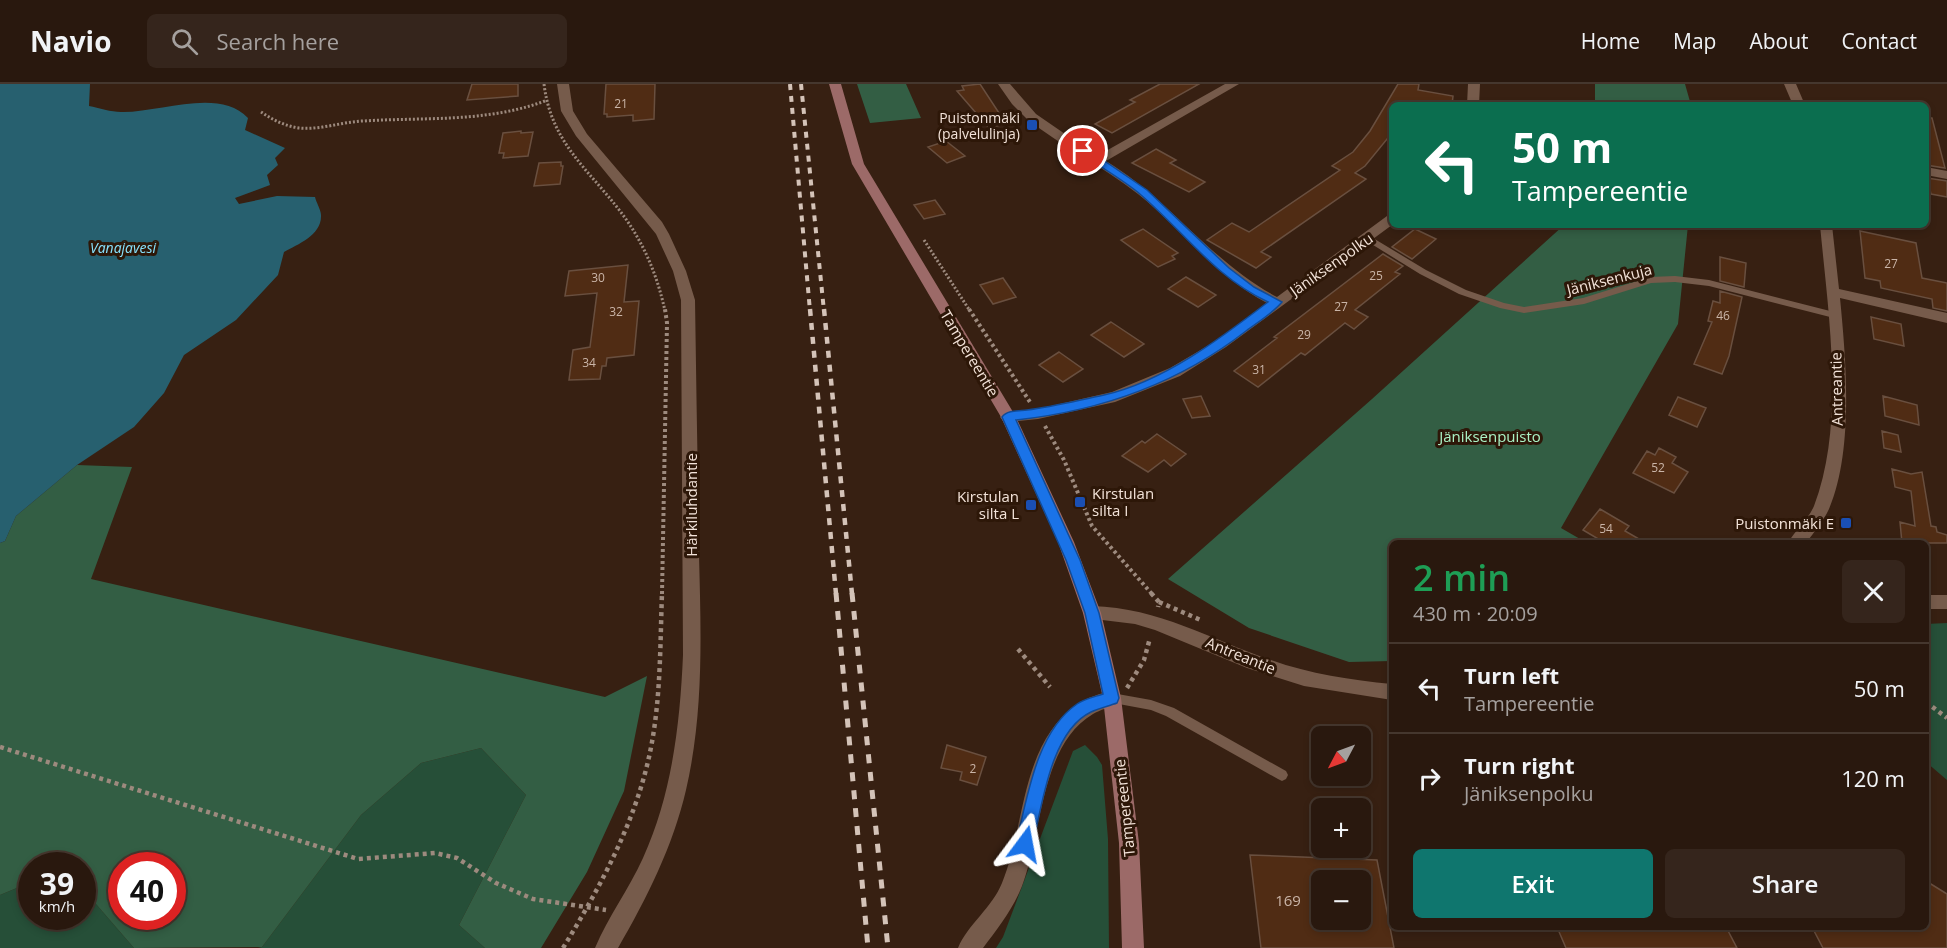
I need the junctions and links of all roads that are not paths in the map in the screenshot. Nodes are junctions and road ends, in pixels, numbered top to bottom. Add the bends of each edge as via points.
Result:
1 (563, 84) edge
2 (835, 84) edge
3 (1004, 84) edge
4 (1233, 84) edge
5 (1474, 84) edge
6 (1790, 84) edge
7 (1473, 102) edge
8 (1798, 102) edge
9 (1099, 160) junction
10 (1929, 172) edge
11 (1947, 175) edge
12 (1389, 221) edge
13 (1826, 228) edge
14 (1368, 238) junction
15 (1833, 292) junction
16 (1276, 302) junction
17 (1834, 315) junction
18 (1947, 318) edge
19 (1008, 417) junction
20 (1798, 540) edge
21 (1929, 602) edge
22 (1947, 602) edge
23 (1092, 613) junction
24 (1389, 692) edge
25 (1112, 698) junction
26 (1282, 775) dead end
27 (606, 948) edge
28 (969, 948) edge
29 (1133, 948) edge

1 - 27 street, Härkiluhdantie via 567,111 582,136 667,242 688,300 692,696 684,750 662,836
2 - 19 main road, Tampereentie via 849,137 869,186
3 - 9 street via 1029,116
4 - 9 street
5 - 7 street
6 - 8 street
9 - 16 street via 1144,192 1225,270 1250,290
10 - 11 street
12 - 14 street, Jäniksenpolku
13 - 15 street, Antreantie
14 - 16 street, Jäniksenpolku
14 - 17 lane, Jäniksenkuja via 1415,269 1479,298 1515,309 1584,301 1650,280 1675,279 1708,283
15 - 17 street, Antreantie
15 - 18 street
16 - 19 street, Jäniksenpolku via 1221,344 1174,372 1115,397
17 - 20 street, Antreantie via 1839,415 1836,452 1821,508
19 - 23 main road, Tampereentie via 1066,542
21 - 22 street
23 - 24 street, Antreantie via 1155,620 1306,680
23 - 25 main road, Tampereentie
25 - 26 lane via 1170,712
25 - 28 street via 1078,712 1052,745 1012,883 1004,901
25 - 29 main road, Tampereentie via 1129,843

